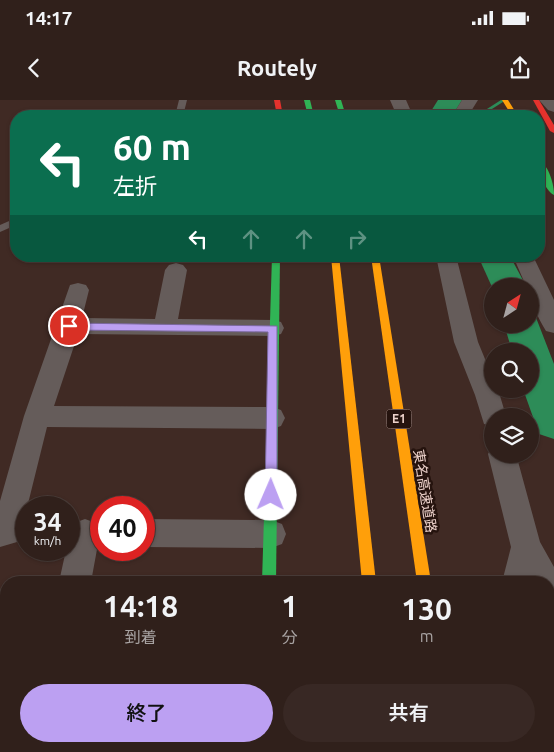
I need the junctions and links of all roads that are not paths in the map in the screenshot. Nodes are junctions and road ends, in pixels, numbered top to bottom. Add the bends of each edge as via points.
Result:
1 (547, 100) edge
2 (554, 107) edge
3 (545, 116) edge
4 (554, 131) edge
5 (545, 174) edge
6 (554, 193) edge
7 (276, 262) edge
8 (336, 262) edge
9 (376, 262) edge
10 (447, 262) edge
11 (526, 262) edge
12 (176, 270) dead end
13 (78, 290) dead end
14 (554, 325) edge
15 (69, 326) junction
16 (165, 327) junction
17 (273, 328) junction
18 (491, 408) edge
19 (37, 416) junction
20 (272, 418) junction
21 (504, 463) edge
22 (85, 533) edge
23 (155, 533) edge
24 (271, 534) junction
25 (8, 536) edge
26 (526, 547) junction
27 (75, 576) edge
28 (269, 576) edge
29 (368, 576) edge
30 (423, 576) edge
31 (519, 576) edge
32 (542, 576) edge

1 - 2 street
3 - 4 main road
5 - 6 main road
7 - 17 main road
8 - 29 main road
9 - 30 main road, 東名高速道路 / E1
10 - 18 street via 466,342
11 - 14 street
12 - 16 street
13 - 15 street
15 - 16 street
15 - 19 street
16 - 17 street
17 - 20 main road
19 - 20 street
19 - 25 street
20 - 24 main road
21 - 26 street
22 - 27 street
23 - 24 street
24 - 28 main road
26 - 31 street
26 - 32 street

